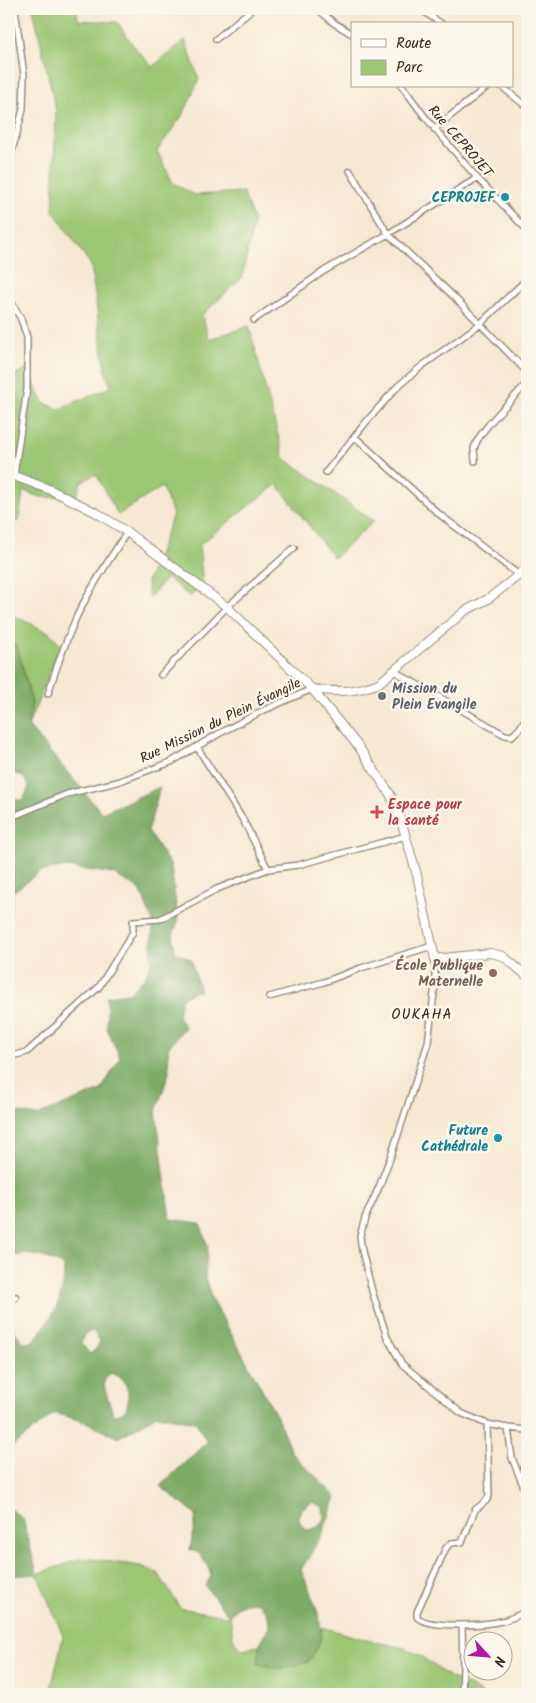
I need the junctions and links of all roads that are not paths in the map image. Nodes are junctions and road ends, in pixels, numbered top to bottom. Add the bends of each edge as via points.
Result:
1 (15, 9) edge
2 (252, 9) edge
3 (318, 9) edge
4 (420, 9) edge
5 (439, 22) edge
6 (351, 33) edge
7 (216, 39) dead end
8 (404, 88) edge
9 (485, 88) edge
10 (503, 88) edge
11 (527, 107) edge
12 (434, 128) junction
13 (9, 163) edge
14 (350, 171) dead end
15 (477, 178) junction
16 (527, 230) edge
17 (388, 234) junction
18 (527, 279) edge
19 (9, 298) edge
20 (254, 320) dead end
21 (480, 324) junction
22 (527, 372) edge
23 (527, 383) edge
24 (354, 437) junction
25 (475, 461) dead end
26 (326, 472) dead end
27 (12, 475) edge
28 (127, 532) junction
29 (294, 548) dead end
30 (527, 566) edge
31 (519, 575) junction
32 (227, 607) junction
33 (394, 671) junction
34 (161, 675) dead end
35 (312, 689) junction
36 (48, 694) dead end
37 (527, 716) edge
38 (197, 746) junction
39 (10, 817) edge
40 (406, 836) junction
41 (268, 869) junction
42 (9, 921) edge
43 (432, 946) junction
44 (435, 959) junction
45 (527, 976) edge
46 (269, 996) dead end
47 (9, 1057) edge
48 (16, 1297) dead end
49 (9, 1303) edge
50 (487, 1424) junction
51 (508, 1428) junction
52 (527, 1430) edge
53 (527, 1495) edge
54 (527, 1611) edge
55 (462, 1625) junction
56 (462, 1694) edge

1 - 13 street via 24,75 23,109
2 - 7 street
3 - 6 street
4 - 5 street
8 - 12 street, Rue CEPROJET
9 - 12 street
10 - 11 street
12 - 15 street, Rue CEPROJET
14 - 17 street
15 - 16 street, Rue CEPROJET
15 - 17 street
17 - 20 street via 324,271
17 - 21 street
18 - 21 street
19 - 27 street via 27,338 27,388
21 - 22 street
21 - 24 street via 398,386
23 - 25 street via 477,441
24 - 26 street
24 - 31 street via 439,514
27 - 28 street via 96,512
28 - 32 street
28 - 36 street via 76,618
29 - 32 street
30 - 31 street, Rue Mission du Plein Évangile
31 - 33 street, Rue Mission du Plein Évangile via 488,599 465,611
32 - 34 street
32 - 35 street
33 - 35 street, Rue Mission du Plein Évangile via 379,683 362,690
33 - 37 street via 505,735 512,736
35 - 38 street, Rue Mission du Plein Évangile
35 - 40 street via 358,746 390,794
38 - 39 street, Rue Mission du Plein Évangile via 171,762 134,777 66,794
38 - 41 street via 243,820
39 - 42 street
40 - 41 street
40 - 43 street
41 - 47 street via 217,889 160,919 133,920 133,932 99,987 27,1052
43 - 44 street
43 - 46 street via 324,982
44 - 45 street via 490,953 503,956
44 - 50 street via 428,1043 392,1153 360,1236 372,1291 387,1337 402,1364 460,1413
48 - 49 street
50 - 51 street
50 - 55 street via 489,1496 474,1510 462,1542 450,1543 446,1548 417,1615 425,1622
51 - 52 street
51 - 53 street via 512,1458
54 - 55 street via 502,1621
55 - 56 street

